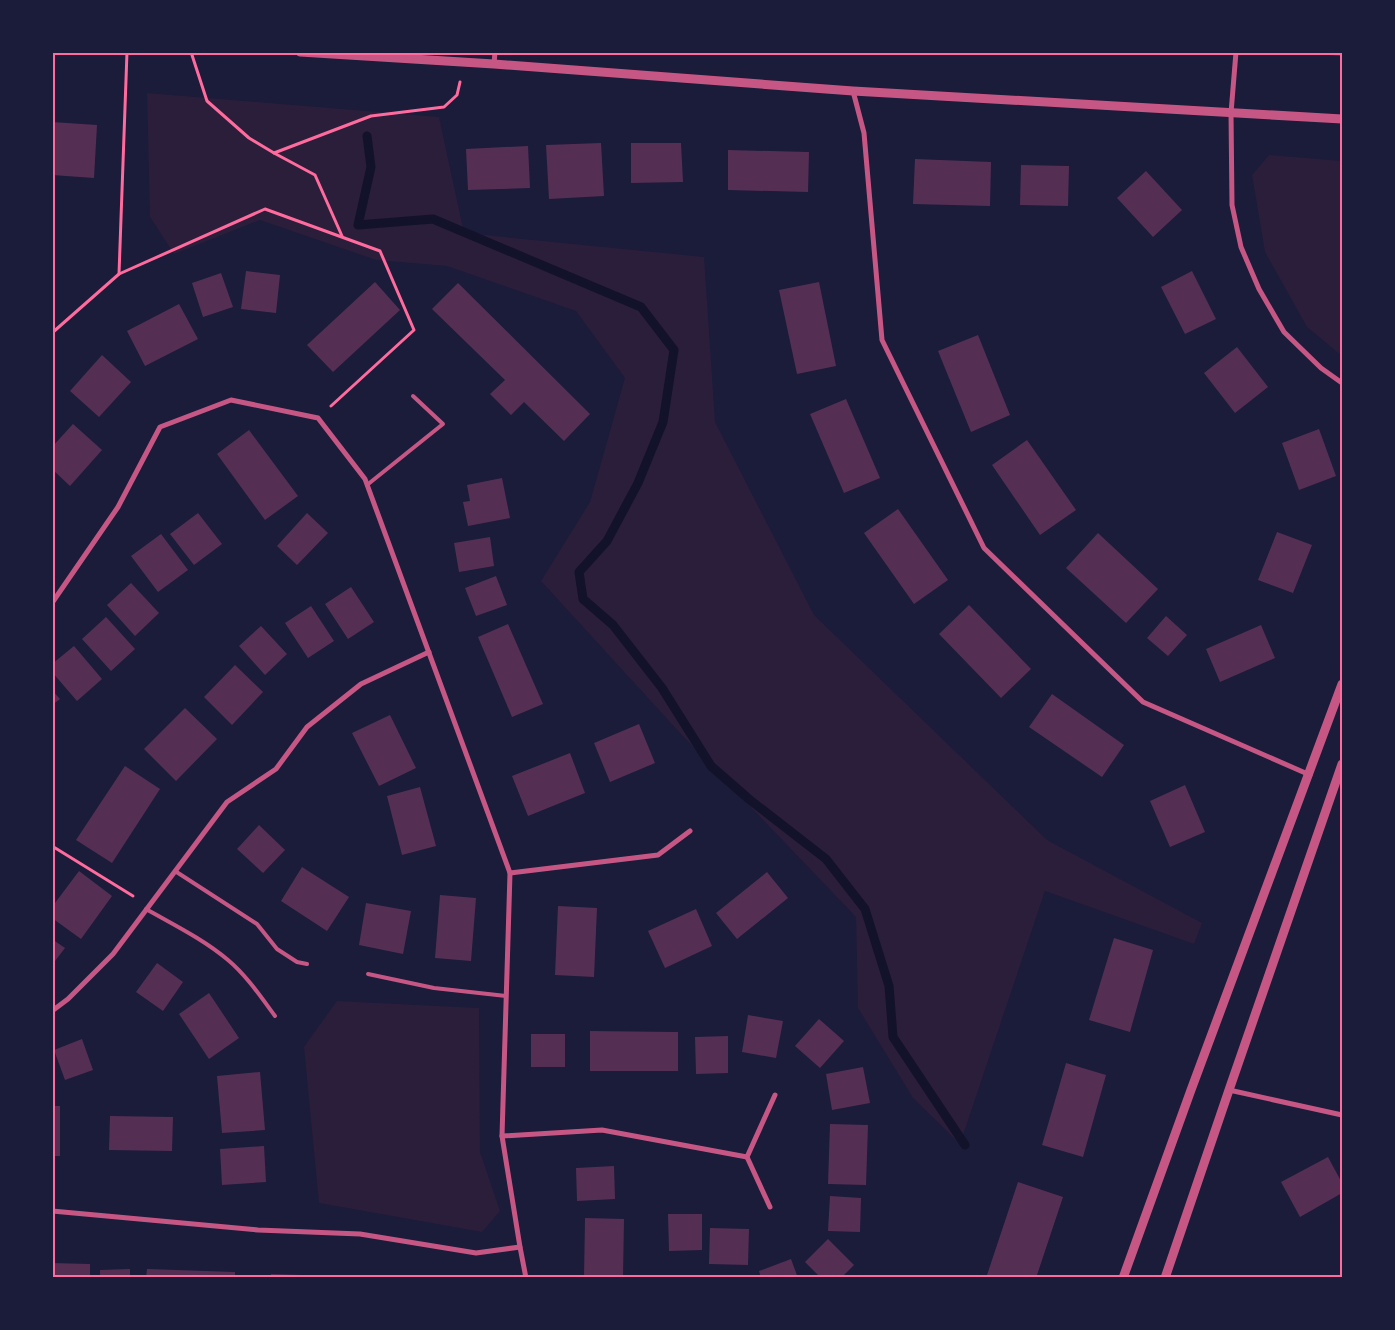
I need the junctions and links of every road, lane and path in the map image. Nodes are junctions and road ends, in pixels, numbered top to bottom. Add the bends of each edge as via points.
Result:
1 (127, 52) edge
2 (191, 52) edge
3 (300, 52) edge
4 (494, 52) edge
5 (1236, 52) edge
6 (464, 62) junction
7 (494, 64) junction
8 (854, 91) junction
9 (1231, 113) junction
10 (1342, 119) edge
11 (274, 154) junction
12 (342, 237) junction
13 (119, 274) junction
14 (52, 333) edge
15 (1342, 383) edge
16 (413, 396) dead end
17 (318, 418) junction
18 (368, 486) junction
19 (52, 603) edge
20 (428, 652) junction
21 (1342, 684) edge
22 (1342, 764) edge
23 (1310, 774) junction
24 (1340, 778) edge
25 (690, 832) dead end
26 (52, 846) edge
27 (174, 871) junction
28 (510, 873) junction
29 (148, 908) junction
30 (307, 964) dead end
31 (368, 974) dead end
32 (506, 996) junction
33 (52, 1011) edge
34 (275, 1016) dead end
35 (1229, 1090) junction
36 (776, 1095) dead end
37 (1342, 1115) edge
38 (502, 1136) junction
39 (747, 1157) junction
40 (770, 1207) dead end
41 (52, 1211) edge
42 (520, 1247) junction
43 (526, 1278) edge
44 (1123, 1278) edge
45 (1165, 1278) edge

1 - 13 path
2 - 11 path via 207,102
3 - 6 street
4 - 7 street
5 - 9 street
6 - 7 street
6 - 11 path via 456,95 444,107 371,116
7 - 8 street
8 - 9 street
8 - 23 street via 864,132 882,340 984,548 1143,702
9 - 10 street
9 - 15 street via 1232,205 1241,247 1284,332 1321,368
11 - 12 path via 315,175
12 - 13 path via 265,209
12 - 17 path via 380,251 414,330
13 - 14 path
16 - 18 lane via 443,424
17 - 18 street
17 - 19 street via 231,400 160,427 118,508
18 - 20 street
20 - 27 street via 361,684 307,728 276,769 228,802
20 - 28 street
21 - 23 street
22 - 24 street
23 - 44 street
24 - 35 street
25 - 28 street via 658,855
26 - 29 path
27 - 29 street
27 - 30 lane via 257,924 277,949 297,962
28 - 32 street
29 - 33 street via 113,954
29 - 34 lane via 229,961
31 - 32 lane via 434,988
32 - 38 street
35 - 37 street
35 - 45 street
36 - 39 street
38 - 39 street via 602,1130
38 - 42 street
39 - 40 street
41 - 42 street via 258,1230 360,1234 476,1253
42 - 43 street

